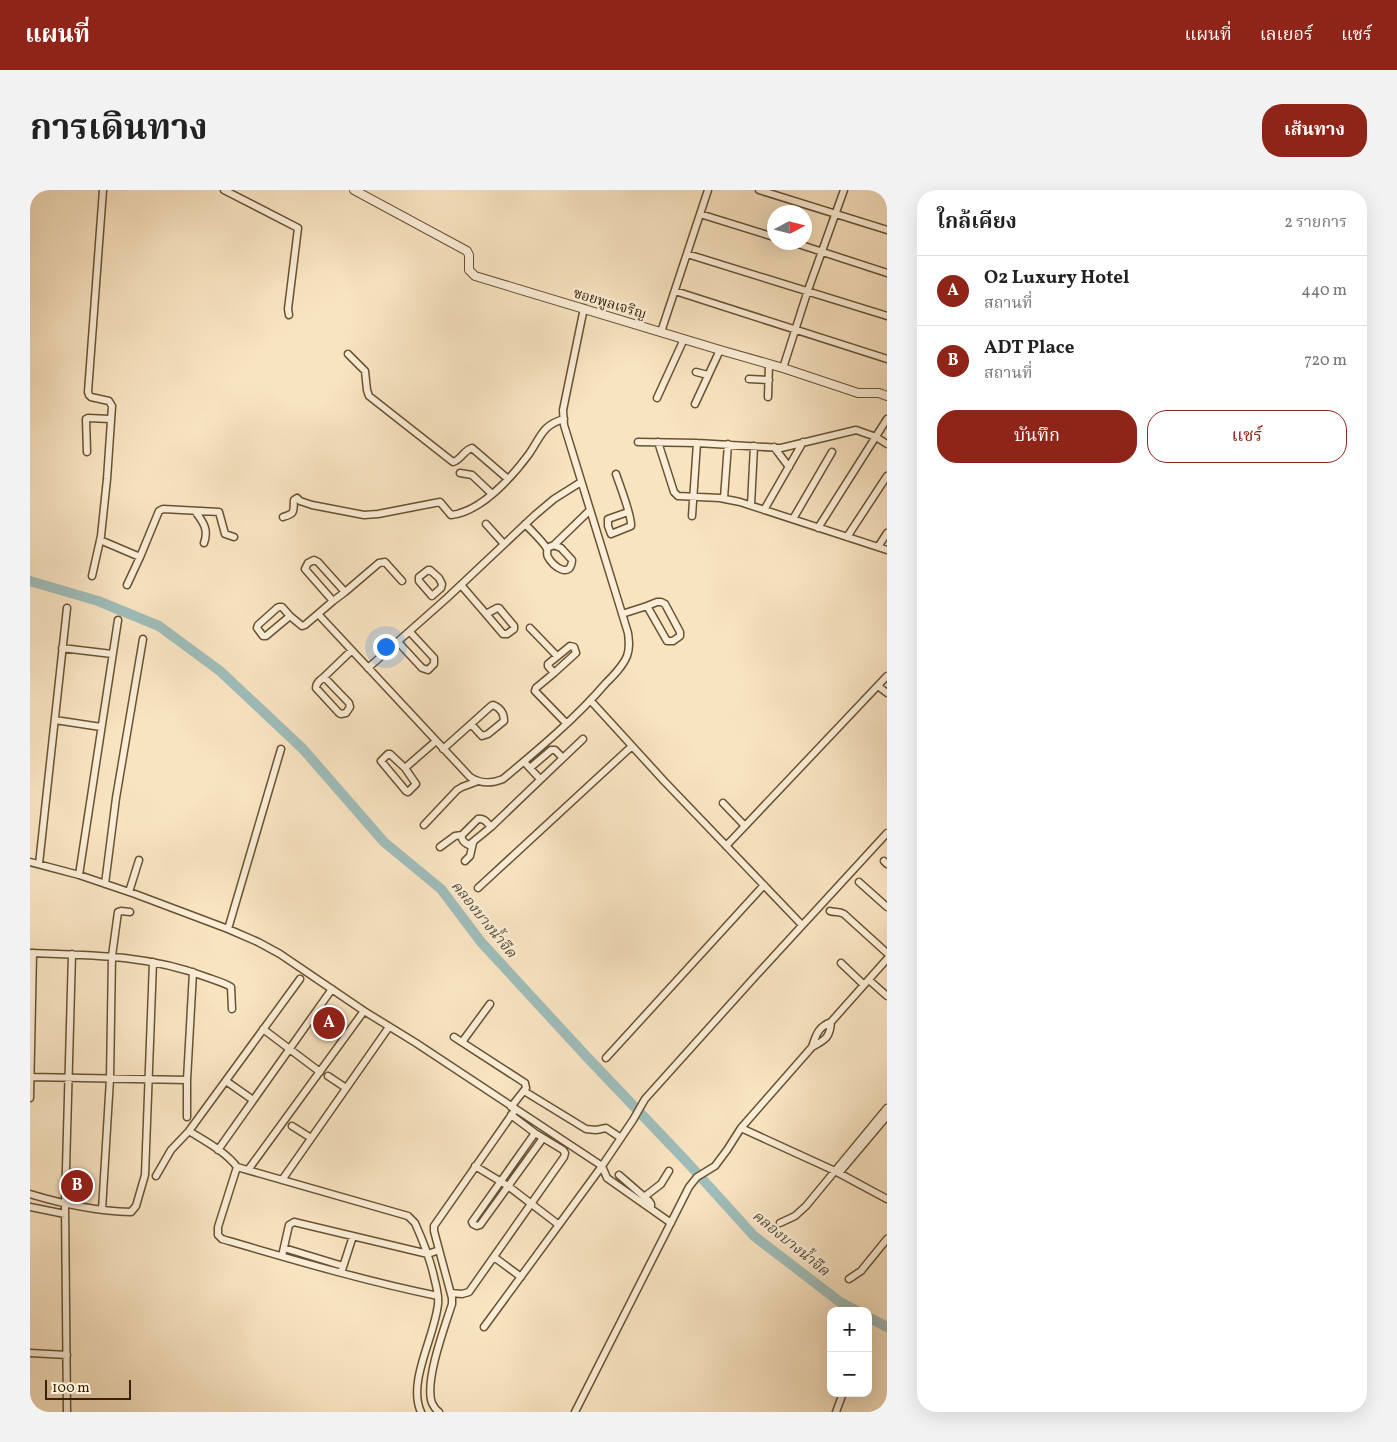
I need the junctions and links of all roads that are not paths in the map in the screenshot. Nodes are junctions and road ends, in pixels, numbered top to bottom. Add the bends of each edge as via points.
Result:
1 (103, 190) edge
2 (224, 190) edge
3 (354, 190) edge
4 (708, 190) edge
5 (759, 190) edge
6 (844, 190) edge
7 (836, 213) junction
8 (700, 214) junction
9 (887, 230) edge
10 (767, 235) edge
11 (812, 249) edge
12 (822, 252) junction
13 (687, 254) junction
14 (887, 273) edge
15 (808, 290) junction
16 (675, 291) junction
17 (584, 308) junction
18 (289, 315) dead end
19 (887, 316) edge
20 (794, 329) junction
21 (661, 332) junction
22 (684, 339) junction
23 (720, 350) junction
24 (348, 354) dead end
25 (887, 360) edge
26 (769, 364) junction
27 (783, 368) junction
28 (696, 372) dead end
29 (708, 375) junction
30 (749, 379) dead end
31 (769, 380) junction
32 (887, 396) edge
33 (768, 397) dead end
34 (657, 398) dead end
35 (695, 404) dead end
36 (110, 419) junction
37 (564, 419) junction
38 (887, 420) edge
39 (876, 437) junction
40 (638, 442) dead end
41 (658, 442) junction
42 (803, 442) junction
43 (697, 443) junction
44 (728, 444) junction
45 (887, 444) edge
46 (754, 446) junction
47 (774, 447) junction
48 (87, 452) dead end
49 (832, 452) dead end
50 (789, 467) junction
51 (460, 473) dead end
52 (616, 474) dead end
53 (887, 476) edge
54 (508, 479) junction
55 (581, 482) junction
56 (492, 494) junction
57 (694, 496) junction
58 (724, 498) junction
59 (751, 505) junction
60 (590, 510) junction
61 (764, 510) junction
62 (195, 511) junction
63 (628, 512) junction
64 (692, 516) dead end
65 (283, 517) dead end
66 (793, 519) junction
67 (486, 524) dead end
68 (525, 524) junction
69 (818, 528) junction
70 (887, 533) edge
71 (611, 534) junction
72 (234, 537) dead end
73 (847, 537) junction
74 (599, 538) junction
75 (100, 540) junction
76 (204, 543) dead end
77 (504, 544) junction
78 (554, 545) junction
79 (547, 548) junction
80 (878, 548) junction
81 (887, 550) edge
82 (140, 557) junction
83 (92, 576) dead end
84 (402, 581) dead end
85 (127, 585) dead end
86 (461, 585) junction
87 (344, 592) junction
88 (432, 596) dead end
89 (333, 601) junction
90 (439, 605) junction
91 (647, 606) junction
92 (67, 608) dead end
93 (318, 614) junction
94 (486, 614) junction
95 (622, 614) junction
96 (290, 616) junction
97 (118, 620) dead end
98 (530, 628) dead end
99 (410, 632) junction
100 (143, 639) dead end
101 (398, 642) junction
102 (62, 648) junction
103 (351, 651) junction
104 (112, 654) junction
105 (558, 656) junction
106 (368, 668) junction
107 (554, 673) junction
108 (887, 676) edge
109 (324, 677) junction
110 (878, 686) junction
111 (887, 693) edge
112 (591, 701) junction
113 (54, 720) junction
114 (566, 723) junction
115 (470, 724) junction
116 (101, 727) junction
117 (583, 740) dead end
118 (436, 741) junction
119 (632, 746) junction
120 (281, 749) dead end
121 (443, 749) junction
122 (563, 758) junction
123 (524, 761) junction
124 (405, 768) junction
125 (530, 768) junction
126 (540, 779) junction
127 (478, 781) junction
128 (723, 803) dead end
129 (424, 825) dead end
130 (745, 826) junction
131 (491, 827) junction
132 (887, 833) edge
133 (462, 835) junction
134 (473, 842) junction
135 (726, 846) junction
136 (440, 847) dead end
137 (139, 860) dead end
138 (30, 862) edge
139 (465, 862) dead end
140 (39, 864) junction
141 (79, 875) junction
142 (859, 882) dead end
143 (105, 884) junction
144 (764, 885) junction
145 (478, 888) dead end
146 (130, 892) junction
147 (887, 907) edge
148 (830, 911) dead end
149 (130, 912) dead end
150 (802, 925) junction
151 (228, 929) junction
152 (31, 953) edge
153 (887, 953) edge
154 (72, 954) junction
155 (112, 956) junction
156 (887, 959) edge
157 (153, 962) junction
158 (841, 963) dead end
159 (193, 972) junction
160 (300, 979) dead end
161 (867, 982) junction
162 (332, 989) junction
163 (887, 996) edge
164 (490, 1004) dead end
165 (232, 1008) dead end
166 (364, 1011) junction
167 (831, 1022) junction
168 (389, 1027) junction
169 (263, 1029) junction
170 (454, 1036) dead end
171 (462, 1042) junction
172 (812, 1047) junction
173 (289, 1048) junction
174 (606, 1058) dead end
175 (320, 1072) junction
176 (328, 1076) dead end
177 (30, 1077) edge
178 (69, 1078) junction
179 (110, 1079) junction
180 (149, 1080) junction
181 (187, 1080) junction
182 (226, 1082) junction
183 (346, 1088) junction
184 (524, 1091) junction
185 (30, 1098) edge
186 (253, 1100) junction
187 (887, 1108) edge
188 (513, 1111) junction
189 (887, 1116) edge
190 (187, 1117) dead end
191 (292, 1126) dead end
192 (741, 1128) junction
193 (189, 1131) junction
194 (535, 1133) junction
195 (311, 1138) junction
196 (543, 1138) junction
197 (621, 1138) junction
198 (218, 1150) junction
199 (475, 1166) junction
200 (602, 1166) junction
201 (237, 1168) junction
202 (248, 1170) junction
203 (669, 1172) dead end
204 (837, 1172) junction
205 (619, 1175) dead end
206 (156, 1176) dead end
207 (282, 1180) junction
208 (502, 1182) junction
209 (508, 1186) junction
210 (30, 1194) edge
211 (644, 1197) junction
212 (887, 1199) edge
213 (65, 1204) junction
214 (531, 1204) junction
215 (30, 1207) edge
216 (651, 1209) junction
217 (102, 1210) junction
218 (65, 1214) junction
219 (671, 1223) junction
220 (780, 1223) dead end
221 (559, 1225) junction
222 (353, 1236) junction
223 (887, 1239) edge
224 (284, 1248) junction
225 (439, 1250) junction
226 (428, 1254) junction
227 (282, 1256) junction
228 (494, 1257) junction
229 (342, 1270) junction
230 (521, 1277) junction
231 (849, 1279) dead end
232 (451, 1293) junction
233 (438, 1296) junction
234 (484, 1327) dead end
235 (30, 1354) edge
236 (66, 1354) junction
237 (420, 1371) junction
238 (432, 1373) junction
239 (841, 1397) edge
240 (67, 1412) edge
241 (421, 1412) edge
242 (440, 1412) edge
243 (575, 1412) edge
244 (836, 1412) edge

1 - 36 street via 88,392 91,397 111,404
2 - 18 street via 298,228
3 - 17 street, ซอยพูลเจริญ via 467,251 471,274
4 - 8 street
5 - 7 street
6 - 7 street
7 - 9 street
7 - 12 street
8 - 10 street
8 - 13 street
11 - 12 street
12 - 14 street
12 - 15 street
13 - 15 street
13 - 16 street
15 - 19 street
15 - 20 street
16 - 20 street
16 - 21 street
17 - 21 street, ซอยพูลเจริญ
17 - 37 street via 563,410
20 - 25 street
20 - 27 street
21 - 22 street, ซอยพูลเจริญ
22 - 23 street, ซอยพูลเจริญ
22 - 34 street
23 - 26 street, ซอยพูลเจริญ
23 - 29 street
24 - 54 street via 365,371 368,396 423,439 454,462 472,448
26 - 27 street, ซอยพูลเจริญ
26 - 31 street
27 - 32 street, ซอยพูลเจริญ via 858,393
28 - 29 street
29 - 35 street
30 - 31 street
31 - 33 street
36 - 48 street via 86,419
36 - 75 street
37 - 54 street via 550,424
37 - 55 street
38 - 39 street
39 - 42 street via 853,430
39 - 45 street
39 - 69 street
40 - 41 street
41 - 43 street
41 - 57 street via 676,494
42 - 47 street
42 - 50 street
43 - 44 street
43 - 57 street
44 - 46 street
44 - 58 street
46 - 47 street
46 - 59 street
47 - 50 street
49 - 66 street
50 - 61 street
51 - 56 street via 472,474
52 - 63 street
53 - 73 street
54 - 56 street
55 - 60 street
55 - 68 street via 554,498
56 - 65 street via 470,510 451,515 440,502 364,515 312,505 297,498 294,500 294,512
57 - 58 street
57 - 64 street
58 - 59 street
59 - 61 street
60 - 74 street
60 - 78 street
61 - 66 street
62 - 72 street via 219,512 225,534
62 - 76 street via 206,528
62 - 82 street via 159,511
63 - 71 street via 631,526
63 - 71 street via 608,519
66 - 69 street
67 - 77 street
68 - 77 street
68 - 79 street
69 - 73 street
70 - 80 street
71 - 74 street
73 - 80 street
74 - 95 street
75 - 82 street
75 - 83 street
77 - 86 street
78 - 79 street
78 - 79 street via 562,548 572,560 568,569 558,568 548,557
80 - 81 street
82 - 85 street
84 - 87 street via 382,561
86 - 90 street
86 - 94 street
87 - 89 street
87 - 89 street via 318,562 308,563 304,569
88 - 90 street
89 - 93 street
90 - 99 street
91 - 91 street via 664,604 680,636 667,641
91 - 95 street
92 - 102 street
93 - 96 street via 302,626
93 - 103 street
94 - 94 street via 503,634 514,629 500,608
95 - 112 street via 628,633 626,658
96 - 96 street via 282,607 277,608 258,625 258,631 266,636
97 - 104 street
98 - 105 street
99 - 101 street
99 - 101 street via 434,658 434,664 428,670 422,668
100 - 143 street
101 - 106 street
102 - 104 street
102 - 113 street
103 - 106 street
103 - 109 street
104 - 116 street
105 - 107 street via 548,666
105 - 107 street via 570,646 576,651
106 - 118 street
107 - 114 street via 535,691
108 - 110 street
109 - 109 street via 316,688 341,714 346,713 349,704
110 - 111 street
110 - 130 street
112 - 114 street
112 - 119 street
113 - 116 street
113 - 140 street
114 - 123 street
115 - 115 street via 493,705 504,715 504,721 485,736
115 - 121 street
116 - 141 street
117 - 122 street
118 - 121 street
118 - 124 street
119 - 135 street
119 - 145 street
120 - 151 street
121 - 127 street
122 - 125 street via 551,750
122 - 126 street
123 - 125 street
123 - 127 street via 502,779 488,783
124 - 124 street via 390,754 381,761 408,792 416,784
125 - 126 street
126 - 131 street
127 - 129 street via 457,790
128 - 130 street
130 - 135 street
131 - 133 street via 482,818 478,819
131 - 134 street
132 - 150 street
133 - 134 street via 467,844
133 - 136 street
134 - 139 street
135 - 144 street
137 - 146 street
138 - 140 street
140 - 141 street
141 - 143 street
142 - 147 street
143 - 146 street
144 - 150 street
144 - 174 street
146 - 151 street
148 - 153 street via 844,914
149 - 155 street via 118,912
150 - 197 street via 645,1099
151 - 162 street via 280,954
152 - 154 street
152 - 177 street
154 - 155 street
154 - 178 street
155 - 157 street
155 - 179 street
156 - 161 street
157 - 159 street
157 - 180 street
158 - 161 street
159 - 165 street via 231,987
159 - 181 street
160 - 169 street
161 - 163 street
161 - 167 street
162 - 166 street
162 - 173 street
164 - 171 street
166 - 168 street
166 - 175 street
167 - 172 street via 817,1032
167 - 172 street via 828,1037
168 - 183 street
168 - 188 street
169 - 173 street
169 - 182 street
170 - 171 street
171 - 184 street via 525,1083
172 - 192 street
173 - 175 street
173 - 186 street
175 - 202 street
176 - 183 street
177 - 178 street
177 - 185 street
178 - 179 street
178 - 213 street
179 - 180 street
179 - 217 street
180 - 181 street
180 - 217 street via 142,1190 131,1212
181 - 190 street
182 - 186 street
182 - 193 street
183 - 195 street
184 - 188 street
184 - 197 street via 586,1129 606,1128
186 - 198 street
187 - 204 street
188 - 194 street
188 - 199 street
188 - 200 street
189 - 204 street
191 - 195 street
192 - 204 street
192 - 219 street via 715,1166 689,1187
193 - 198 street
193 - 206 street via 171,1150
194 - 196 street
194 - 208 street
195 - 207 street
196 - 209 street
196 - 214 street via 565,1153
197 - 200 street
198 - 201 street
199 - 208 street
199 - 225 street via 434,1226
200 - 216 street via 605,1176
200 - 221 street
201 - 202 street
201 - 227 street via 218,1235 222,1239
202 - 207 street
203 - 211 street via 662,1184
204 - 212 street
204 - 220 street via 799,1214
205 - 211 street
207 - 226 street via 408,1216 415,1223
208 - 209 street
208 - 209 street via 473,1224 480,1225
209 - 214 street
210 - 213 street
211 - 216 street via 651,1204
213 - 217 street
213 - 218 street
214 - 221 street
214 - 228 street
215 - 218 street
216 - 219 street
218 - 236 street
219 - 243 street
221 - 230 street
222 - 224 street via 291,1223
222 - 226 street
222 - 229 street
223 - 231 street via 861,1271
224 - 227 street
224 - 229 street
225 - 226 street
225 - 232 street
226 - 233 street
227 - 229 street
228 - 230 street
228 - 232 street via 469,1292
229 - 233 street via 394,1287
230 - 234 street
232 - 238 street via 452,1304
233 - 237 street via 432,1332
235 - 236 street
236 - 240 street
237 - 238 street
237 - 241 street via 416,1389
238 - 242 street via 430,1397
239 - 244 street

